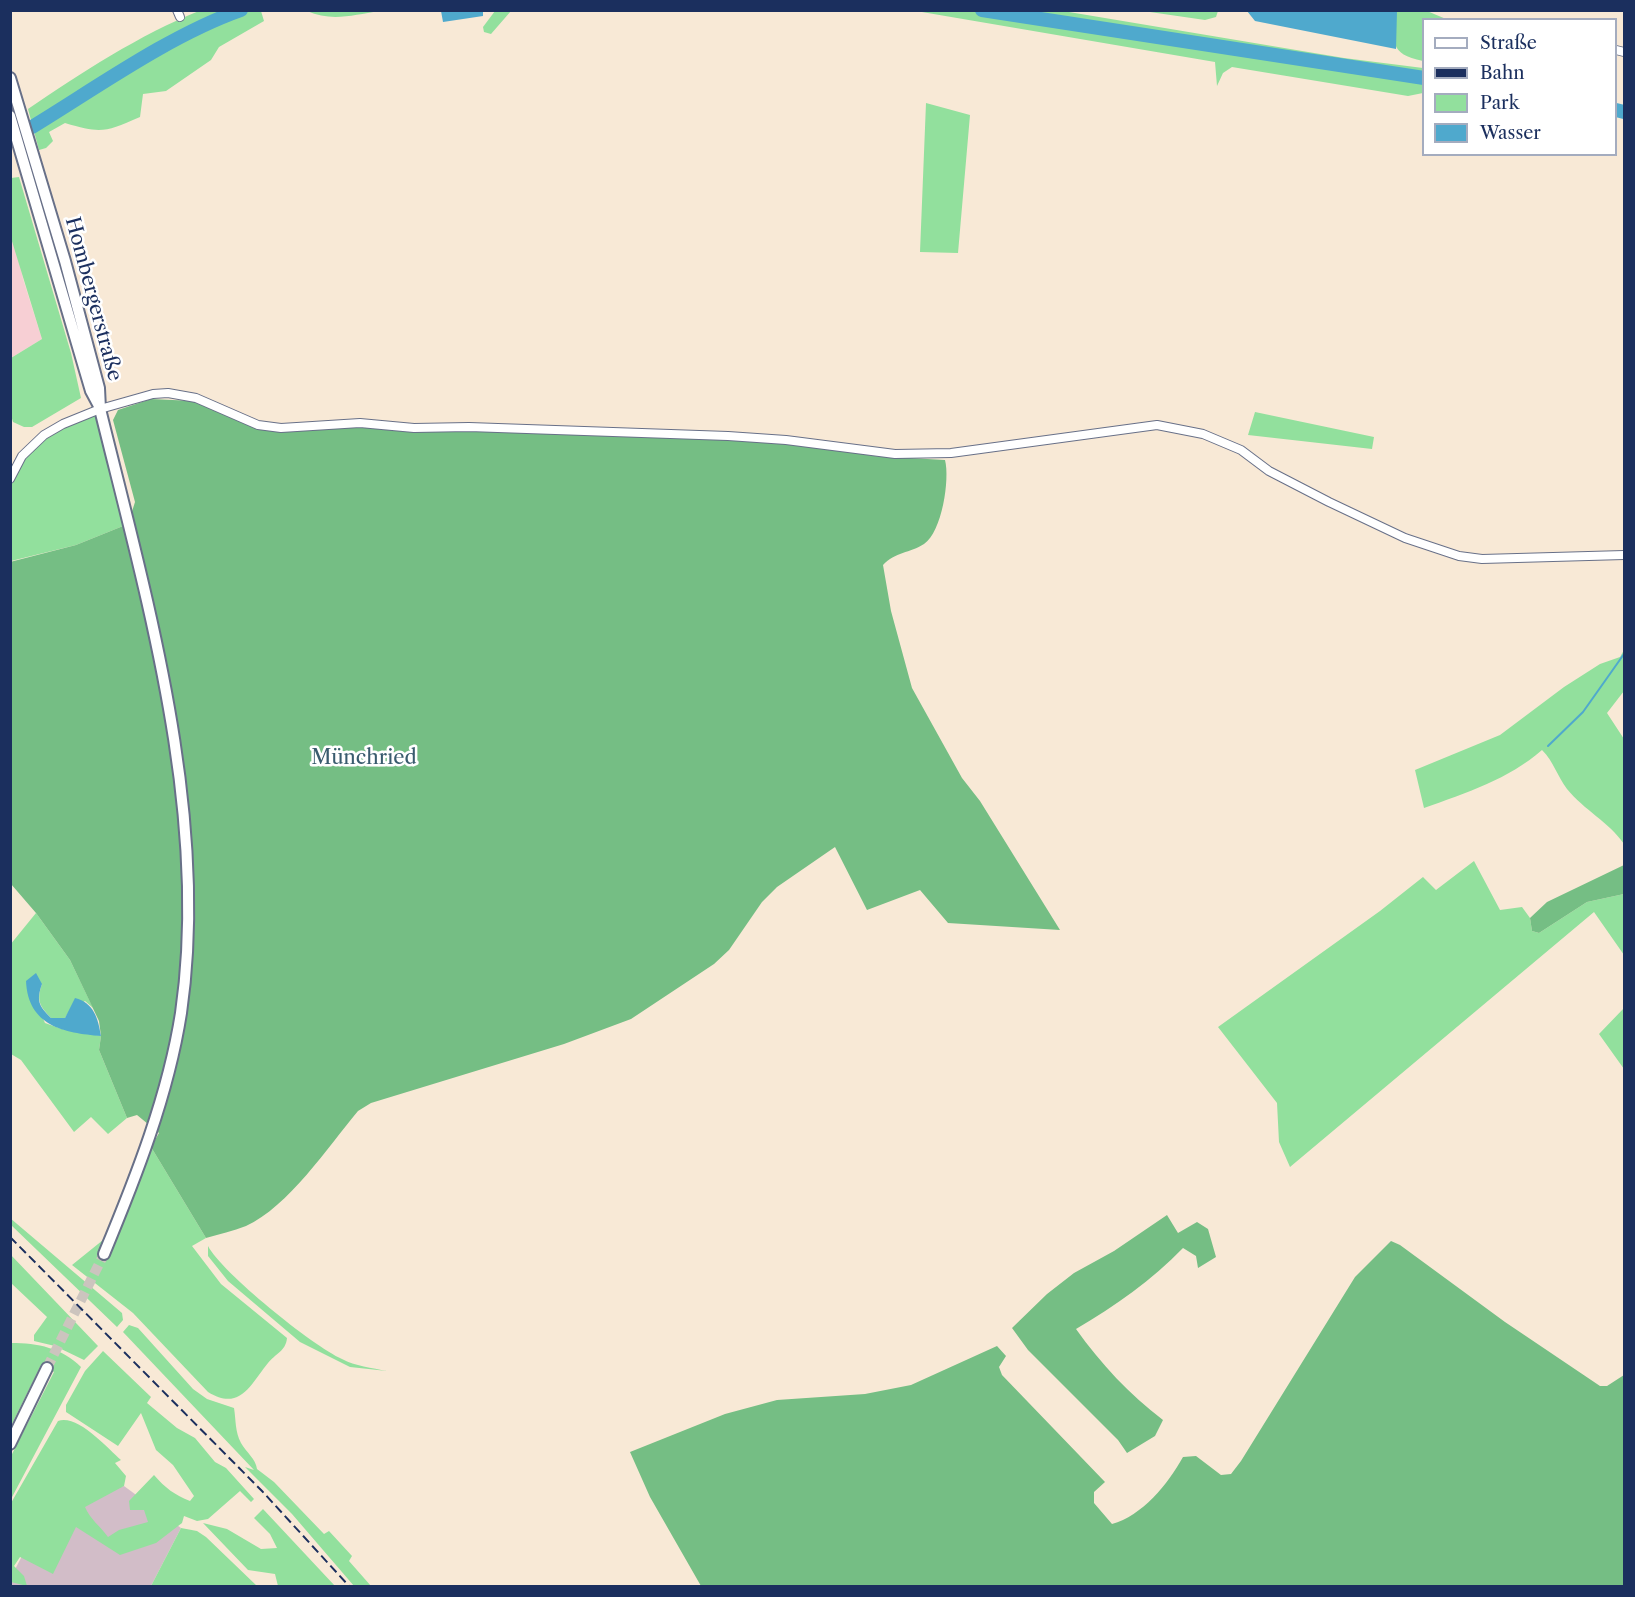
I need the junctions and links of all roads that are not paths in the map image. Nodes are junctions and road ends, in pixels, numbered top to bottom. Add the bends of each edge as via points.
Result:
1 (10, 78) edge
2 (10, 116) edge
3 (29, 159) junction
4 (100, 409) junction
5 (10, 479) edge
6 (1624, 555) edge
7 (104, 1254) tunnel mouth
8 (47, 1368) tunnel mouth
9 (10, 1444) edge

1 - 3 main road, Hombergerstraße
2 - 3 main road, Hombergerstraße
3 - 4 main road, Hombergerstraße via 99,388
4 - 5 street via 44,435 22,456
4 - 6 street via 168,393 196,398 258,425 281,428 381,425 751,438 895,454 933,454 1157,425 1203,434 1241,450 1269,471 1329,502 1405,538 1459,556 1482,559
4 - 7 main road, Hombergerstraße via 147,605 172,731 183,802 189,911 181,1013 164,1087 132,1185
8 - 9 main road

